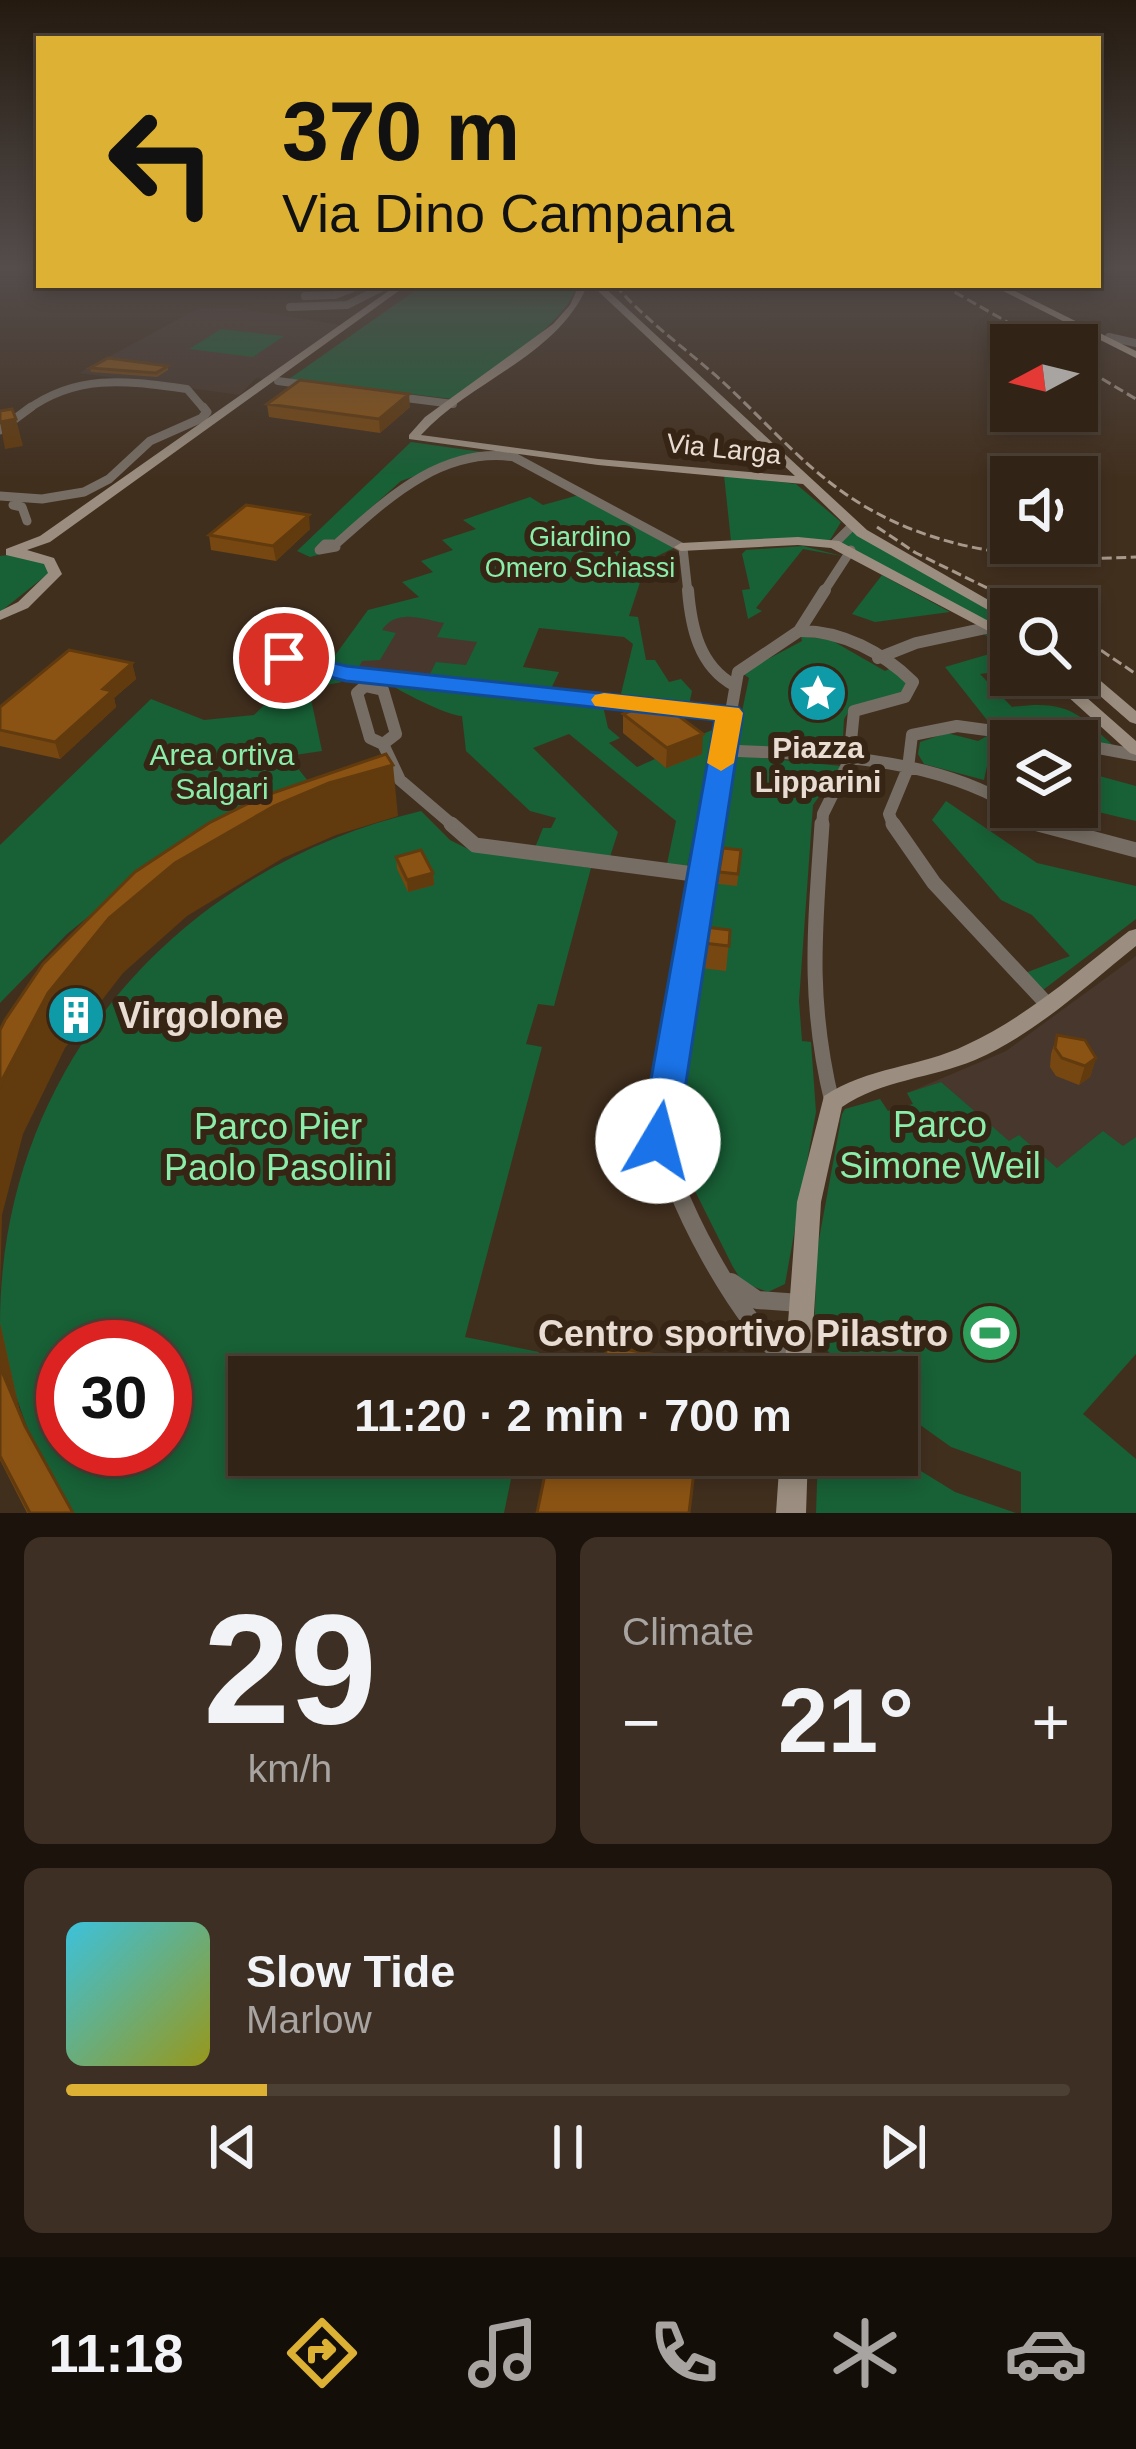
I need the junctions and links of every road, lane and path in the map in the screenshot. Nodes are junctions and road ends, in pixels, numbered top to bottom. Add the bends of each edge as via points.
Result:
1 (334, 337) edge
2 (335, 337) edge
3 (541, 337) edge
4 (652, 337) edge
5 (278, 381) junction
6 (314, 386) edge
7 (376, 394) edge
8 (453, 404) junction
9 (0, 430) edge
10 (492, 452) junction
11 (533, 455) junction
12 (512, 456) junction
13 (805, 481) junction
14 (0, 500) edge
15 (27, 521) dead end
16 (853, 525) junction
17 (834, 544) junction
18 (335, 545) dead end
19 (681, 547) junction
20 (850, 550) junction
21 (6, 553) edge
22 (46, 559) junction
23 (990, 607) edge
24 (0, 616) edge
25 (990, 626) edge
26 (990, 627) edge
27 (800, 631) junction
28 (284, 658) dead end
29 (878, 658) junction
30 (734, 685) junction
31 (1098, 686) edge
32 (1075, 696) edge
33 (1136, 698) edge
34 (1117, 702) junction
35 (730, 713) junction
36 (1136, 719) edge
37 (990, 729) edge
38 (383, 745) junction
39 (1098, 747) edge
40 (723, 750) junction
41 (1136, 753) edge
42 (849, 763) junction
43 (900, 772) junction
44 (990, 792) edge
45 (1051, 828) edge
46 (1136, 850) edge
47 (700, 875) junction
48 (1136, 936) edge
49 (1048, 1004) junction
50 (832, 1102) junction
51 (724, 1276) junction
52 (802, 1303) junction
53 (775, 1356) edge
54 (798, 1356) edge
55 (793, 1476) edge
56 (791, 1513) edge

1 - 21 street via 49,536
2 - 5 street
3 - 8 street
4 - 13 street
5 - 6 street
5 - 22 street via 53,542
7 - 8 street
8 - 10 street, Via Larga via 415,439
9 - 14 street via 49,394 92,380 187,389 207,412 140,447 92,488
10 - 11 street, Via Larga
10 - 12 street, Via Larga
10 - 18 street, Via Larga via 403,483
11 - 12 street, Via Larga
11 - 13 street, Via Larga
12 - 19 street
13 - 16 street, Via Larga
14 - 15 street via 22,507
16 - 17 street
16 - 23 street, Via Larga
17 - 19 street
17 - 20 street
19 - 30 street via 698,645
20 - 25 street
20 - 27 street
21 - 22 street
22 - 24 street via 55,571 50,582
26 - 29 street
27 - 29 street via 829,632
27 - 30 street via 744,665
28 - 35 street via 346,673
29 - 42 street via 913,688 854,711
30 - 35 street
31 - 34 street
32 - 41 street
33 - 34 street
34 - 36 street
35 - 40 street
37 - 43 street via 912,735
38 - 38 street via 396,734 383,690 365,686 357,693 370,738
38 - 47 street via 395,781 475,845
39 - 41 street
40 - 42 street
40 - 47 street
42 - 43 street
42 - 50 street via 823,814 812,979
43 - 44 street
43 - 49 street via 889,814 899,838
45 - 46 street
47 - 51 street via 658,1141
48 - 49 street
49 - 50 street via 968,1054
50 - 52 street via 809,1202
51 - 52 street via 758,1300
51 - 53 street via 748,1327
52 - 54 street
55 - 56 street

